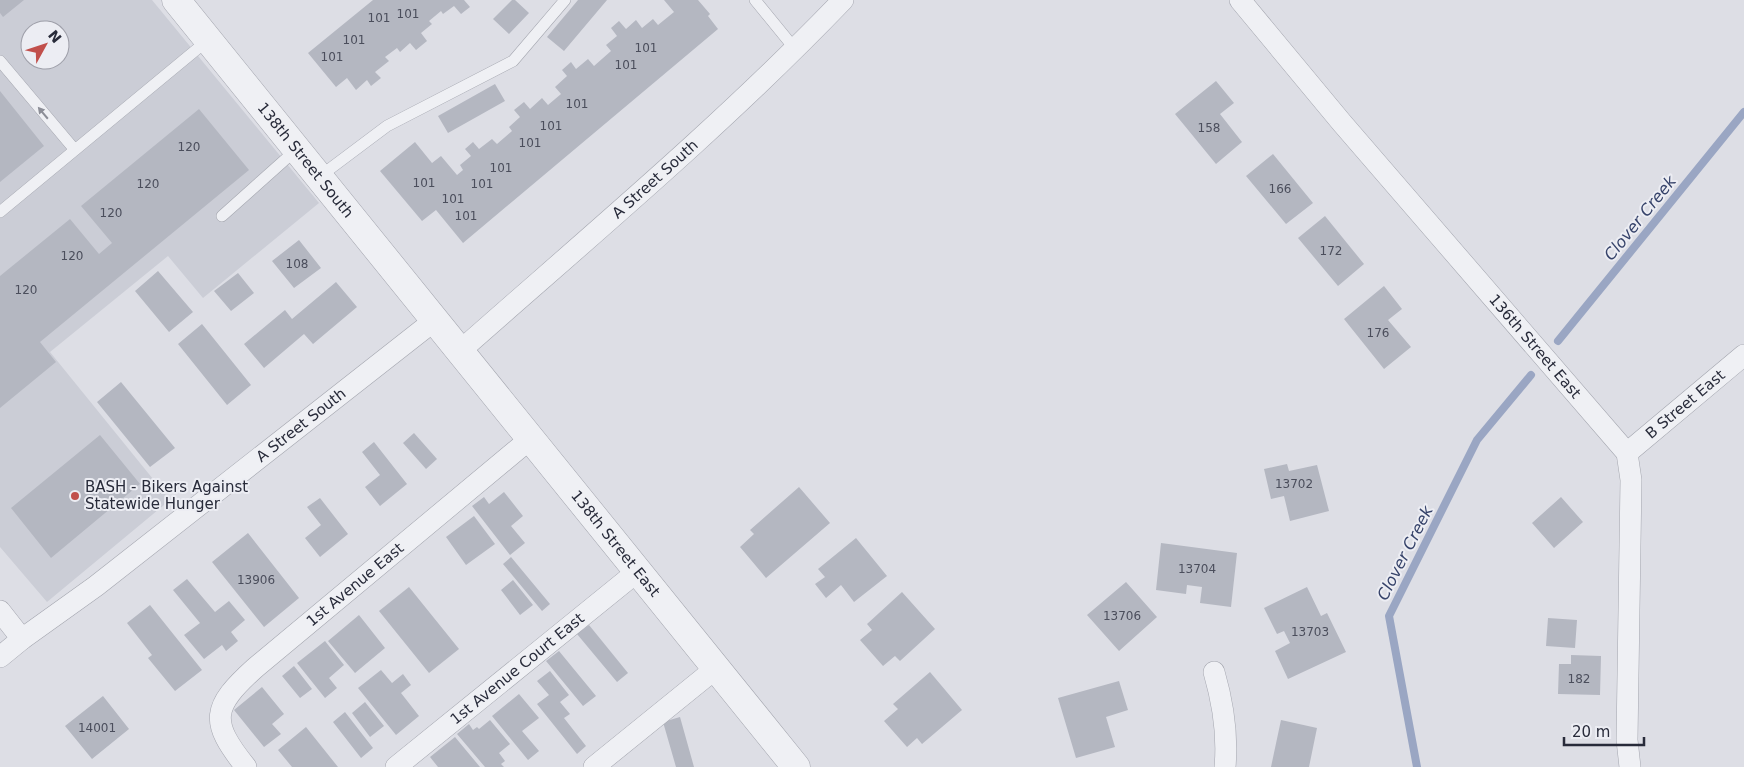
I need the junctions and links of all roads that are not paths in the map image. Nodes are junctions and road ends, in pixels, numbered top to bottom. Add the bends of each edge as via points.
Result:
1 (176, 0) edge
2 (564, 0) edge
3 (755, 0) edge
4 (843, 0) edge
5 (1240, 0) edge
6 (208, 40) junction
7 (795, 49) junction
8 (0, 61) edge
9 (297, 149) junction
10 (75, 150) junction
11 (319, 177) junction
12 (0, 212) edge
13 (222, 216) dead end
14 (436, 320) junction
15 (460, 351) junction
16 (1744, 355) edge
17 (530, 439) junction
18 (1627, 453) junction
19 (638, 570) junction
20 (0, 611) edge
21 (22, 639) junction
22 (0, 658) edge
23 (716, 669) junction
24 (1214, 672) dead end
25 (246, 767) edge
26 (396, 767) edge
27 (594, 767) edge
28 (796, 767) edge
29 (1225, 767) edge
30 (1630, 767) edge

1 - 6 street, 138th Street South
2 - 11 lane via 513,61 387,126
3 - 7 lane
4 - 7 street, A Street South
5 - 18 street, 136th Street East via 1348,131
6 - 9 street, 138th Street South
6 - 10 lane
7 - 15 street, A Street South via 674,162
10 -> 8 lane
9 - 11 street, 138th Street South
9 - 13 lane
10 - 12 lane
11 - 14 street, 138th Street South
14 - 15 street, 138th Street East
14 - 21 street, A Street South via 96,586
15 - 17 street, 138th Street East
16 - 18 street, B Street East
17 - 19 street, 138th Street East
17 - 25 street, 1st Avenue East via 239,682 224,700 221,724 232,750
18 - 30 street via 1631,480 1627,740
19 - 23 street, 138th Street East
19 - 26 street, 1st Avenue Court East
20 - 21 street
21 - 22 street, A Street South
23 - 27 street
23 - 28 street, 138th Street East
24 - 29 street via 1227,741

